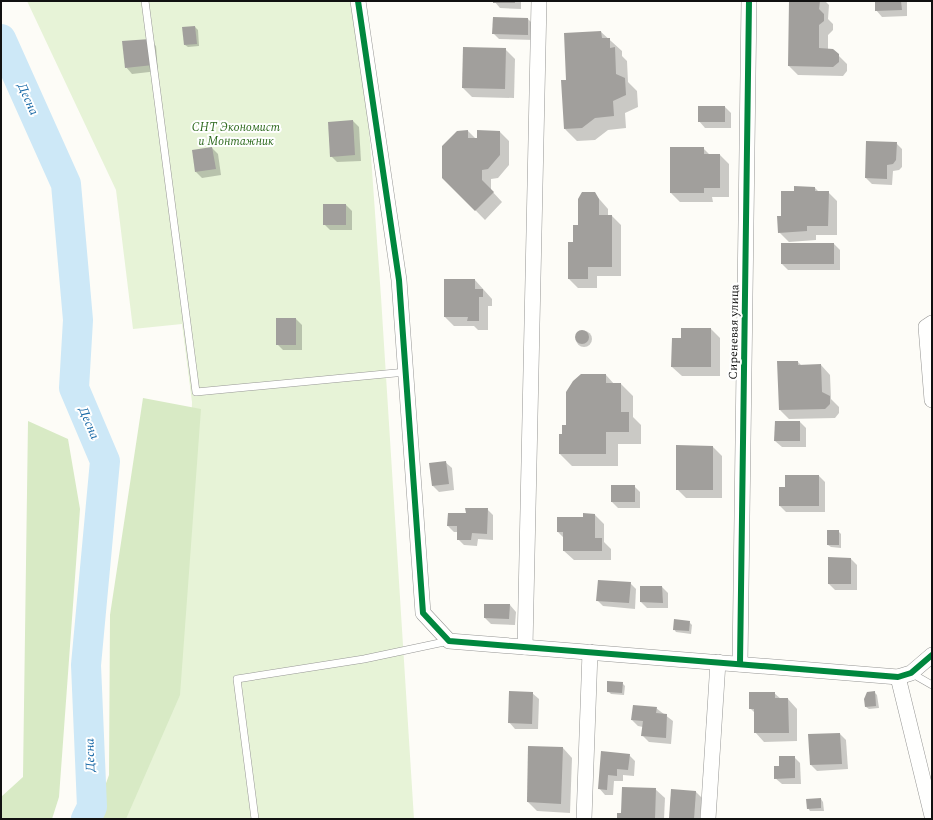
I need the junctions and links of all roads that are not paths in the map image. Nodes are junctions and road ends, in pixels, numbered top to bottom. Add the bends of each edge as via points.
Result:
1 (145, 1) edge
2 (358, 1) edge
3 (539, 1) edge
4 (749, 1) edge
5 (932, 323) edge
6 (406, 372) junction
7 (932, 400) edge
8 (449, 641) junction
9 (525, 647) junction
10 (590, 652) junction
11 (932, 655) edge
12 (718, 662) junction
13 (740, 664) junction
14 (904, 675) junction
15 (932, 685) edge
16 (932, 816) edge
17 (255, 819) edge
18 (584, 819) edge
19 (708, 819) edge

1 - 6 lane via 196,392
2 - 6 street via 399,280
3 - 9 street
4 - 13 street, Сиреневая улица
5 - 7 street via 926,327
6 - 8 street via 424,613
8 - 9 street
8 - 17 lane via 364,659 237,679
9 - 10 street
10 - 12 street
10 - 18 street
11 - 14 street
12 - 13 street
12 - 19 street
13 - 14 street
14 - 15 lane
14 - 16 street

